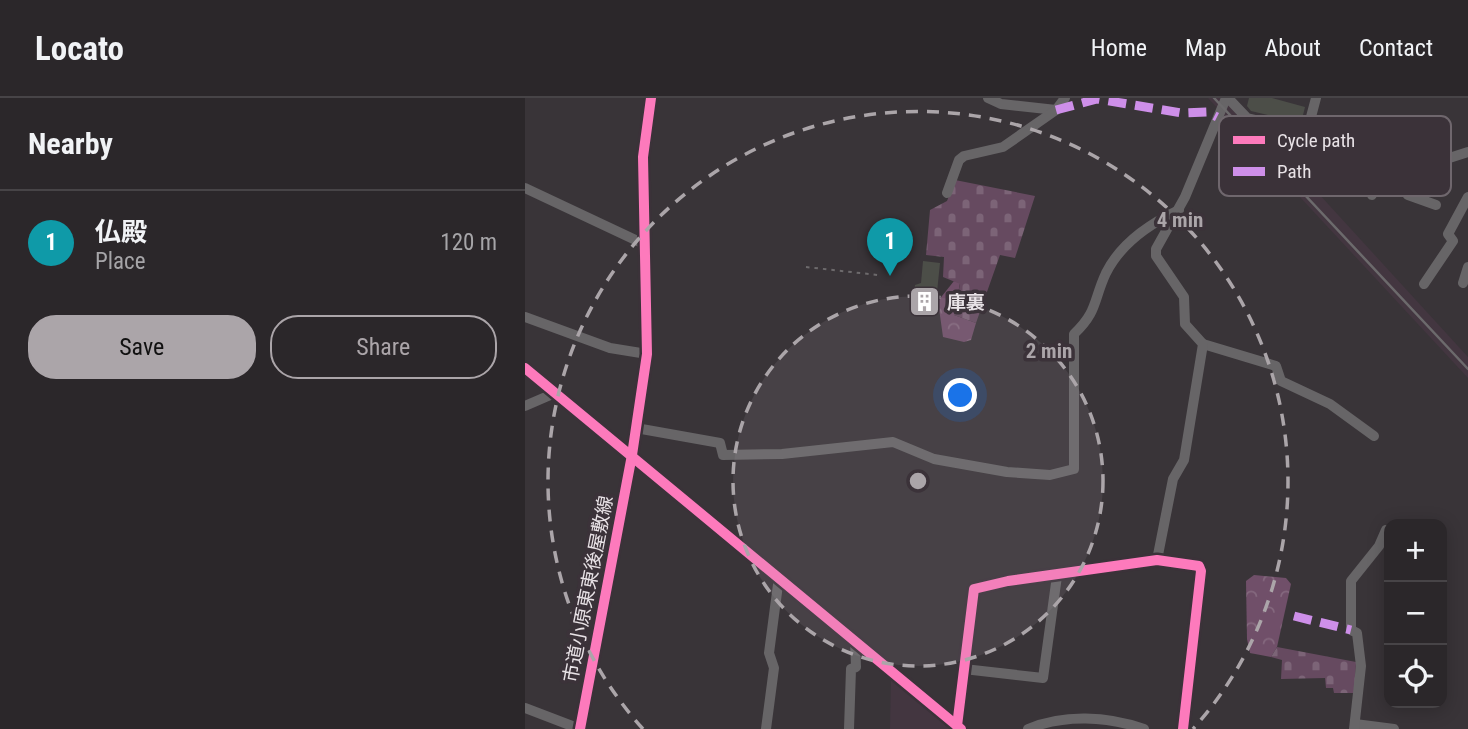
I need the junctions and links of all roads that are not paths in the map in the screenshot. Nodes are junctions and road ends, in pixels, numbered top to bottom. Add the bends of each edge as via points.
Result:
1 (651, 98) edge
2 (988, 98) edge
3 (1065, 98) edge
4 (1227, 98) edge
5 (1316, 98) edge
6 (1056, 110) junction
7 (1219, 116) edge
8 (1245, 116) edge
9 (1311, 116) edge
10 (1219, 117) edge
11 (1468, 152) edge
12 (1451, 157) edge
13 (525, 188) edge
14 (947, 193) dead end
15 (1411, 196) edge
16 (1468, 197) edge
17 (1436, 205) dead end
18 (1179, 211) junction
19 (644, 244) junction
20 (1468, 267) edge
21 (1463, 283) dead end
22 (1425, 284) dead end
23 (525, 317) edge
24 (1203, 344) junction
25 (647, 354) junction
26 (525, 368) edge
27 (555, 393) junction
28 (525, 406) edge
29 (636, 428) junction
30 (1374, 436) dead end
31 (632, 456) junction
32 (1384, 535) edge
33 (1157, 560) junction
34 (1057, 576) junction
35 (779, 577) junction
36 (855, 640) junction
37 (964, 669) junction
38 (525, 708) edge
39 (1355, 726) edge
40 (959, 727) edge
41 (580, 729) edge
42 (765, 729) edge
43 (849, 729) edge
44 (1028, 729) edge
45 (1144, 729) edge
46 (1183, 729) edge
47 (1394, 729) edge

1 - 19 street, 市道小原東東後屋敷線 via 643,157
2 - 6 street via 1001,104
3 - 6 street
4 - 7 street
4 - 8 street
5 - 9 street
6 - 14 street via 1003,147 964,156
10 - 18 street
11 - 12 street
13 - 19 street
15 - 17 street
16 - 22 street via 1448,234 1453,241
18 - 24 street via 1156,256 1184,297 1185,324
18 - 29 street via 1139,232 1107,272 1092,317 1074,334 1074,469 1050,475 1007,472 934,459 893,442 782,454 723,455 720,443 714,440
19 - 25 street, 市道小原東東後屋敷線
20 - 21 street
23 - 25 street via 610,348
24 - 30 street via 1276,366 1281,381 1330,404
24 - 33 street via 1184,460 1173,479
25 - 29 street, 市道小原東東後屋敷線
26 - 27 street
27 - 28 street
27 - 31 street
29 - 31 street, 市道小原東東後屋敷線
31 - 35 street
31 - 41 street, 市道小原東東後屋敷線
32 - 39 street via 1351,581 1352,630 1357,633 1361,666
33 - 34 street
33 - 46 street via 1199,566 1201,572
34 - 37 street via 974,589
34 - 37 street via 1043,678
35 - 36 street
35 - 42 street via 768,653 774,668
36 - 40 street
36 - 43 street
37 - 40 street
38 - 41 street
39 - 47 street
44 - 45 street via 1070,719 1114,721

